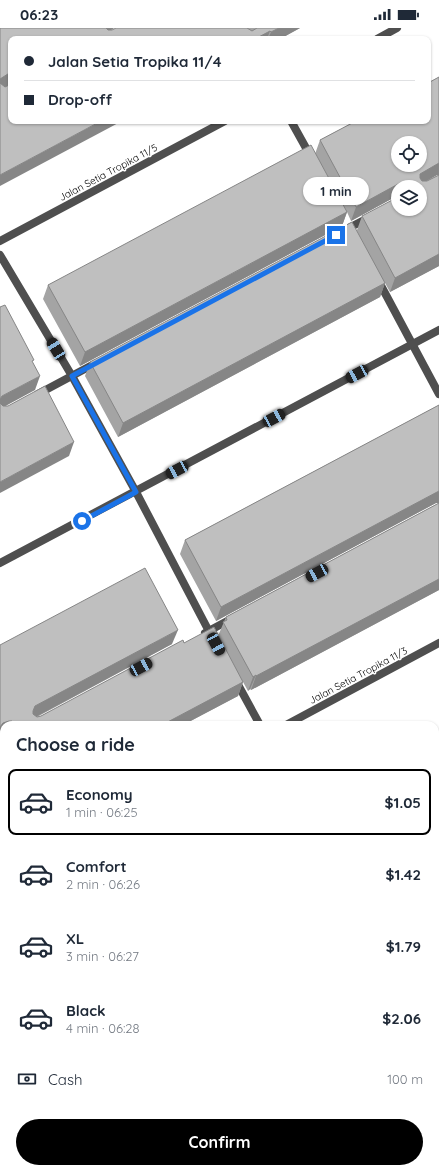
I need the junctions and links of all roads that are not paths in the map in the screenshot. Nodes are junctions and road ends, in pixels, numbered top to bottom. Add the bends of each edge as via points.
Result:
1 (397, 28) edge
2 (382, 36) edge
3 (219, 124) edge
4 (293, 124) edge
5 (317, 168) edge
6 (377, 213) edge
7 (336, 235) edge
8 (0, 241) edge
9 (0, 255) edge
10 (376, 275) edge
11 (439, 330) edge
12 (413, 344) junction
13 (100, 361) edge
14 (72, 376) junction
15 (439, 394) edge
16 (33, 397) edge
17 (136, 492) junction
18 (0, 564) edge
19 (236, 616) edge
20 (209, 631) junction
21 (194, 639) edge
22 (439, 643) edge
23 (216, 644) edge
24 (230, 671) edge
25 (258, 721) edge
26 (293, 721) edge

1 - 2 street
3 - 8 street, Jalan Setia Tropika 11/5
4 - 5 street
6 - 7 street
9 - 14 street
10 - 12 street
11 - 12 street
12 - 15 street
12 - 17 street
13 - 14 street
14 - 16 street
14 - 17 street
17 - 18 street
17 - 20 street
19 - 20 street
20 - 21 street
20 - 23 street
22 - 26 street, Jalan Setia Tropika 11/3
24 - 25 street

